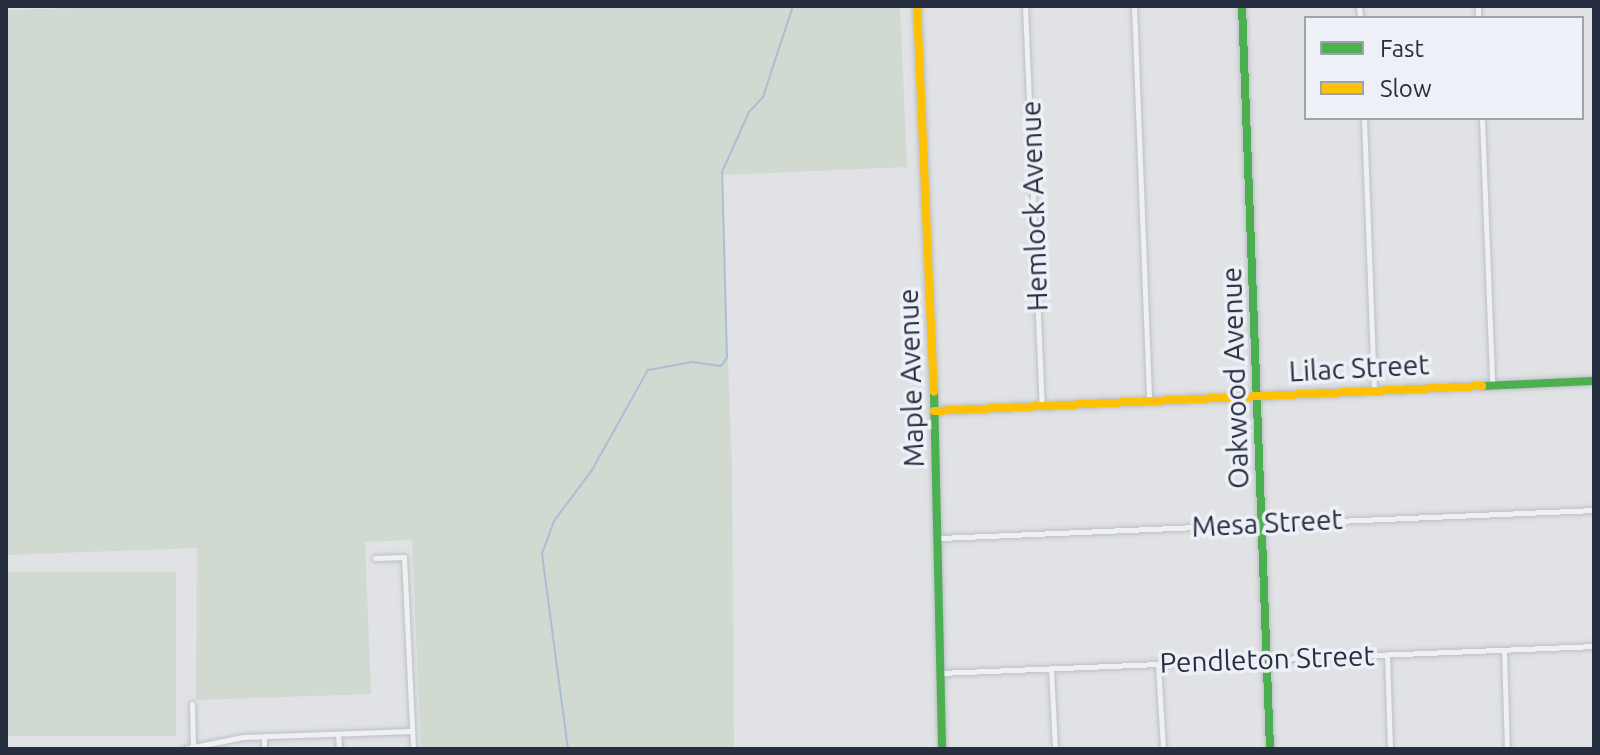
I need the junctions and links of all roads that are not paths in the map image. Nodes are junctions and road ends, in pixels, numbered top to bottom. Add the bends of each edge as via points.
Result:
1 (917, 6) edge
2 (1025, 6) edge
3 (1134, 6) edge
4 (1242, 6) edge
5 (1364, 120) edge
6 (1482, 120) edge
7 (1594, 381) edge
8 (1492, 384) junction
9 (1374, 389) junction
10 (1259, 395) junction
11 (1149, 400) junction
12 (1042, 407) junction
13 (934, 411) junction
14 (1594, 510) edge
15 (1262, 523) junction
16 (940, 538) junction
17 (375, 558) dead end
18 (1594, 646) edge
19 (1504, 650) junction
20 (1387, 654) junction
21 (1266, 659) junction
22 (1158, 664) junction
23 (1051, 669) junction
24 (939, 673) junction
25 (192, 704) dead end
26 (412, 731) junction
27 (338, 734) junction
28 (264, 737) junction
29 (184, 749) edge
30 (193, 749) edge
31 (264, 749) edge
32 (339, 749) edge
33 (413, 749) edge
34 (942, 749) edge
35 (1055, 749) edge
36 (1163, 749) edge
37 (1270, 749) edge
38 (1390, 749) edge
39 (1507, 749) edge

1 - 13 street, Maple Avenue
2 - 12 street, Hemlock Avenue
3 - 11 street
4 - 10 street, Oakwood Avenue
5 - 9 street
6 - 8 street
7 - 8 street, Lilac Street
8 - 9 street, Lilac Street
9 - 10 street, Lilac Street
10 - 11 street, Lilac Street
10 - 15 street, Oakwood Avenue
11 - 12 street, Lilac Street
12 - 13 street, Lilac Street
13 - 16 street, Maple Avenue
14 - 15 street, Mesa Street
15 - 16 street, Mesa Street
15 - 21 street, Oakwood Avenue
16 - 24 street, Maple Avenue
17 - 26 street via 404,557
18 - 19 street, Pendleton Street
19 - 20 street, Pendleton Street
19 - 39 street
20 - 21 street, Pendleton Street
20 - 38 street
21 - 22 street, Pendleton Street
21 - 37 street, Oakwood Avenue
22 - 23 street, Pendleton Street
22 - 36 street
23 - 24 street, Pendleton Street
23 - 35 street
24 - 34 street, Maple Avenue
25 - 30 street
26 - 27 street
26 - 33 street
27 - 28 street
27 - 32 street
28 - 30 street
28 - 31 street
29 - 30 street

